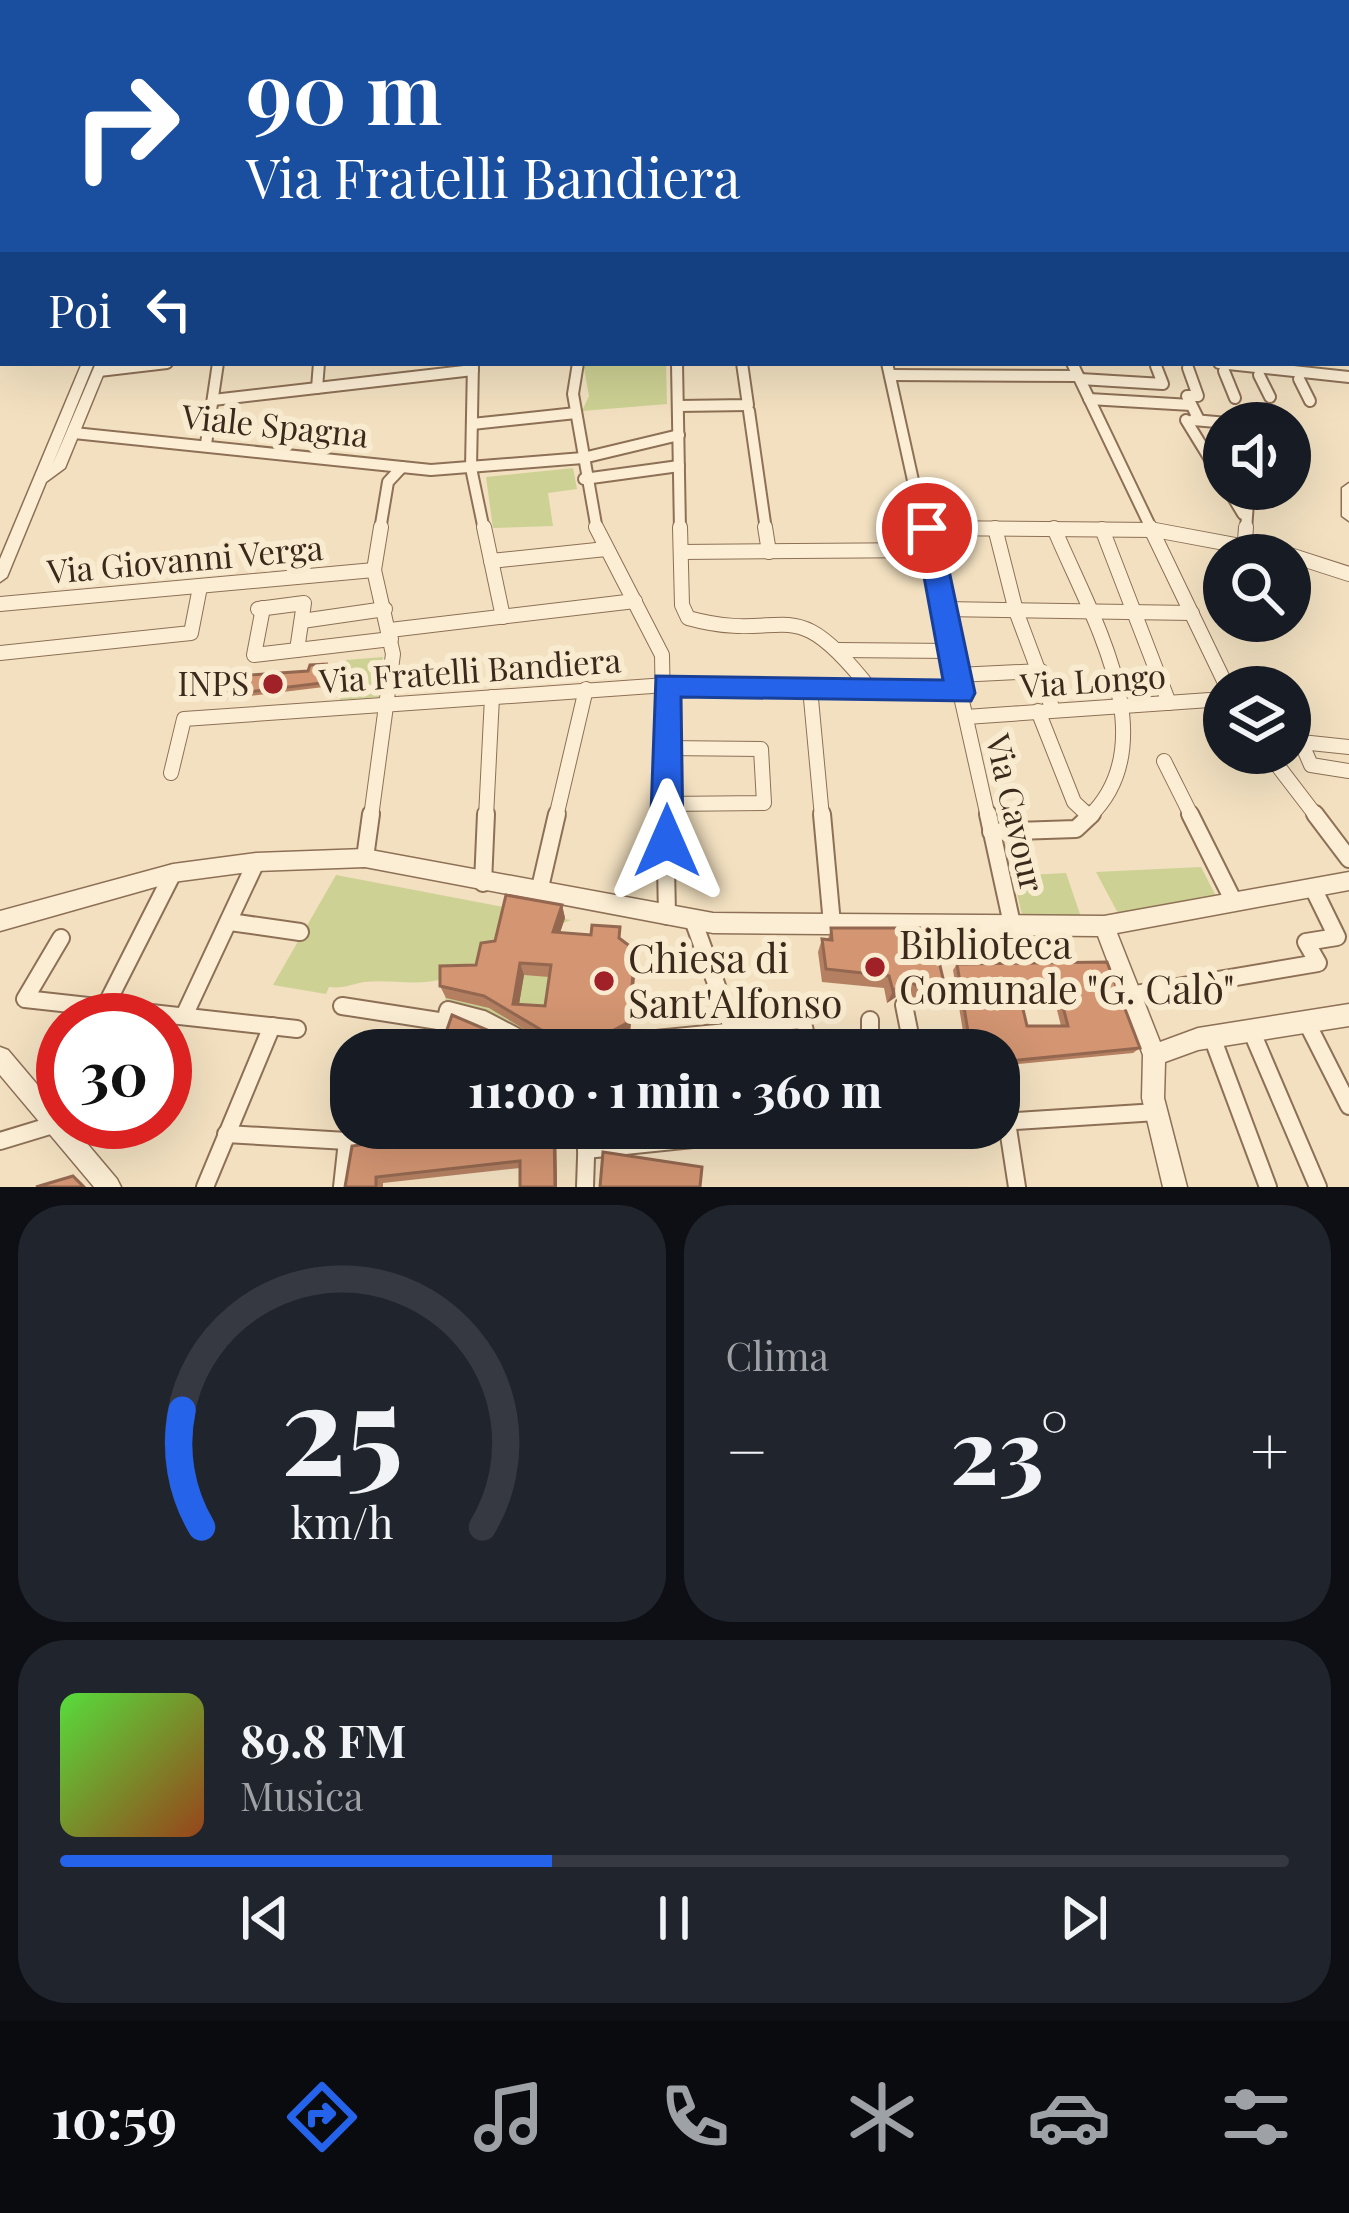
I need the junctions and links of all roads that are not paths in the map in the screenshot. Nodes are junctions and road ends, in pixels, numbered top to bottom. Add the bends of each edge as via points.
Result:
1 (96, 366) edge
2 (218, 366) edge
3 (319, 366) edge
4 (473, 366) edge
5 (578, 366) edge
6 (677, 366) edge
7 (742, 366) edge
8 (1073, 366) edge
9 (1156, 366) dead end
10 (1221, 367) edge
11 (1188, 368) dead end
12 (888, 369) edge
13 (1259, 375) dead end
14 (1349, 377) edge
15 (1079, 378) junction
16 (1299, 379) dead end
17 (317, 388) junction
18 (1235, 398) dead end
19 (1270, 398) dead end
20 (1089, 399) junction
21 (213, 400) junction
22 (1310, 401) dead end
23 (1191, 405) junction
24 (678, 406) junction
25 (749, 411) dead end
26 (576, 413) junction
27 (1199, 420) junction
28 (1203, 420) edge
29 (472, 424) junction
30 (74, 434) junction
31 (679, 435) junction
32 (206, 444) junction
33 (1203, 447) edge
34 (583, 458) junction
35 (402, 466) junction
36 (679, 466) junction
37 (471, 468) junction
38 (584, 479) junction
39 (41, 480) junction
40 (1349, 488) edge
41 (1241, 510) edge
42 (1244, 510) edge
43 (1243, 514) junction
44 (1349, 514) edge
45 (927, 528) junction
46 (994, 528) junction
47 (1054, 528) junction
48 (1102, 529) junction
49 (1152, 529) junction
50 (1244, 534) edge
51 (1203, 536) edge
52 (606, 549) junction
53 (931, 550) junction
54 (769, 551) junction
55 (681, 552) junction
56 (491, 561) junction
57 (1311, 562) edge
58 (374, 570) junction
59 (1349, 574) edge
60 (0, 577) edge
61 (200, 587) junction
62 (635, 601) junction
63 (0, 604) edge
64 (385, 608) junction
65 (943, 609) junction
66 (1016, 611) junction
67 (1087, 613) junction
68 (1136, 613) junction
69 (1192, 613) junction
70 (503, 617) junction
71 (302, 621) junction
72 (391, 634) junction
73 (297, 650) junction
74 (838, 650) junction
75 (952, 651) junction
76 (0, 653) edge
77 (1217, 666) edge
78 (1041, 671) junction
79 (957, 675) junction
80 (666, 685) junction
81 (586, 688) junction
82 (810, 688) junction
83 (871, 690) junction
84 (960, 693) junction
85 (492, 697) junction
86 (1203, 701) edge
87 (1169, 703) junction
88 (386, 704) junction
89 (1122, 706) junction
90 (1045, 710) junction
91 (965, 717) junction
92 (1349, 747) edge
93 (666, 748) junction
94 (1164, 760) dead end
95 (1349, 771) edge
96 (171, 773) dead end
97 (1284, 774) edge
98 (666, 803) junction
99 (1090, 817) junction
100 (991, 832) junction
101 (365, 858) junction
102 (1349, 859) edge
103 (256, 862) junction
104 (173, 873) junction
105 (1349, 881) edge
106 (483, 883) junction
107 (1313, 888) junction
108 (539, 893) junction
109 (1234, 902) junction
110 (667, 916) junction
111 (693, 920) junction
112 (0, 921) edge
113 (230, 922) junction
114 (832, 924) junction
115 (1012, 924) junction
116 (1104, 926) junction
117 (300, 932) dead end
118 (60, 939) dead end
119 (112, 993) edge
120 (1130, 995) junction
121 (36, 1000) edge
122 (192, 1000) edge
123 (904, 1005) dead end
124 (342, 1006) dead end
125 (1349, 1015) edge
126 (447, 1016) junction
127 (192, 1017) edge
128 (870, 1020) dead end
129 (1306, 1022) junction
130 (272, 1026) junction
131 (297, 1029) dead end
132 (444, 1029) edge
133 (502, 1029) edge
134 (733, 1029) edge
135 (870, 1029) edge
136 (909, 1029) edge
137 (1251, 1030) junction
138 (1211, 1036) junction
139 (1154, 1055) junction
140 (0, 1058) edge
141 (36, 1100) edge
142 (1349, 1106) edge
143 (1157, 1112) junction
144 (1020, 1121) edge
145 (36, 1130) edge
146 (226, 1135) junction
147 (330, 1140) edge
148 (0, 1141) edge
149 (77, 1149) edge
150 (346, 1149) edge
151 (596, 1149) edge
152 (1009, 1149) edge
153 (586, 1150) joint
154 (109, 1187) edge
155 (205, 1187) edge
156 (341, 1187) edge
157 (585, 1187) edge
158 (1017, 1187) edge
159 (1175, 1187) edge
160 (1268, 1187) edge
161 (1318, 1187) edge

1 - 30 street
1 - 39 street
2 - 21 street
3 - 17 street
4 - 17 street
4 - 29 street
5 - 26 street
6 - 24 street
7 - 24 street via 748,405
8 - 15 street
9 - 15 street via 1162,384
10 - 14 street
10 - 18 street
11 - 23 street via 1198,396 1187,396
12 - 15 street
12 - 45 street, Via Cavour
13 - 19 street
15 - 20 street
16 - 22 street
17 - 21 street
20 - 23 street
20 - 49 street
21 - 32 street
23 - 27 street
24 - 31 street
25 - 54 street
26 - 29 street
26 - 34 street
27 - 28 street
27 - 33 street via 1186,419
29 - 37 street
30 - 32 street, Viale Spagna
30 - 39 street via 58,468
31 - 34 street, Viale Spagna
31 - 36 street
32 - 35 street, Viale Spagna
34 - 37 street, Viale Spagna
34 - 38 street
35 - 37 street, Viale Spagna
35 - 58 street via 388,482
36 - 38 street
36 - 55 street
37 - 56 street
38 - 52 street
39 - 60 street
40 - 44 street
41 - 43 street
42 - 43 street
43 - 50 street
45 - 46 street
45 - 53 street, Via Cavour
46 - 47 street
46 - 66 street
47 - 48 street
47 - 67 street
48 - 49 street
48 - 68 street
49 - 51 street
49 - 69 street
52 - 56 street
52 - 62 street
53 - 54 street
53 - 65 street, Via Cavour
54 - 55 street
55 - 74 street via 688,618 810,628
56 - 70 street
57 - 59 street
58 - 61 street, Via Giovanni Verga
58 - 64 street
61 - 63 street, Via Giovanni Verga
61 - 76 street via 191,633
62 - 70 street
62 - 80 street via 662,655
64 - 71 street
64 - 72 street
65 - 66 street
65 - 75 street, Via Cavour
66 - 67 street
66 - 78 street
67 - 68 street
67 - 89 street
68 - 69 street
68 - 87 street
69 - 77 street
70 - 72 street
71 - 73 street
71 - 73 street via 304,603 259,609 254,655
72 - 73 street
72 - 88 street
74 - 75 street
74 - 83 street
75 - 79 street, Via Cavour
78 - 79 street
78 - 90 street
79 - 84 street, Via Cavour
80 - 81 street, Via Fratelli Bandiera
80 - 82 street, Via Fratelli Bandiera
80 - 93 street
81 - 85 street, Via Fratelli Bandiera
81 - 108 street
82 - 83 street, Via Fratelli Bandiera
82 - 114 street
83 - 84 street, Via Fratelli Bandiera
84 - 91 street, Via Cavour
85 - 88 street, Via Fratelli Bandiera
85 - 106 street
86 - 87 street, Via Longo
87 - 89 street, Via Longo
88 - 96 street, Via Fratelli Bandiera via 184,718
88 - 101 street
89 - 90 street, Via Longo
89 - 99 street via 1120,775
90 - 91 street, Via Longo
90 - 99 street via 1074,802
91 - 100 street, Via Cavour
92 - 95 street via 1300,742 1311,765
93 - 98 street
93 - 98 street via 761,749 764,803
94 - 109 street
97 - 102 street
98 - 110 street
99 - 100 street via 1076,829
100 - 115 street, Via Cavour
101 - 103 street
101 - 106 street
103 - 104 street
103 - 113 street
104 - 112 street
104 - 119 street
105 - 107 street
106 - 108 street
107 - 109 street
107 - 120 street via 1337,937 1306,942 1318,962
108 - 110 street
109 - 116 street
110 - 111 street
111 - 114 street
111 - 134 street
113 - 117 street
113 - 122 street
114 - 115 street
115 - 116 street
116 - 120 street
118 - 121 street via 25,999
120 - 139 street
123 - 136 street
124 - 126 street
125 - 129 street
126 - 132 street
126 - 133 street
127 - 130 street
128 - 135 street
129 - 137 street
129 - 142 street
130 - 131 street
130 - 146 street
137 - 138 street
137 - 161 street
138 - 139 street
138 - 160 street
139 - 143 street
140 - 141 street
143 - 144 street
143 - 159 street
145 - 148 street
146 - 147 street
146 - 155 street
149 - 154 street
150 - 156 street
151 - 153 street
152 - 158 street
153 - 157 street

